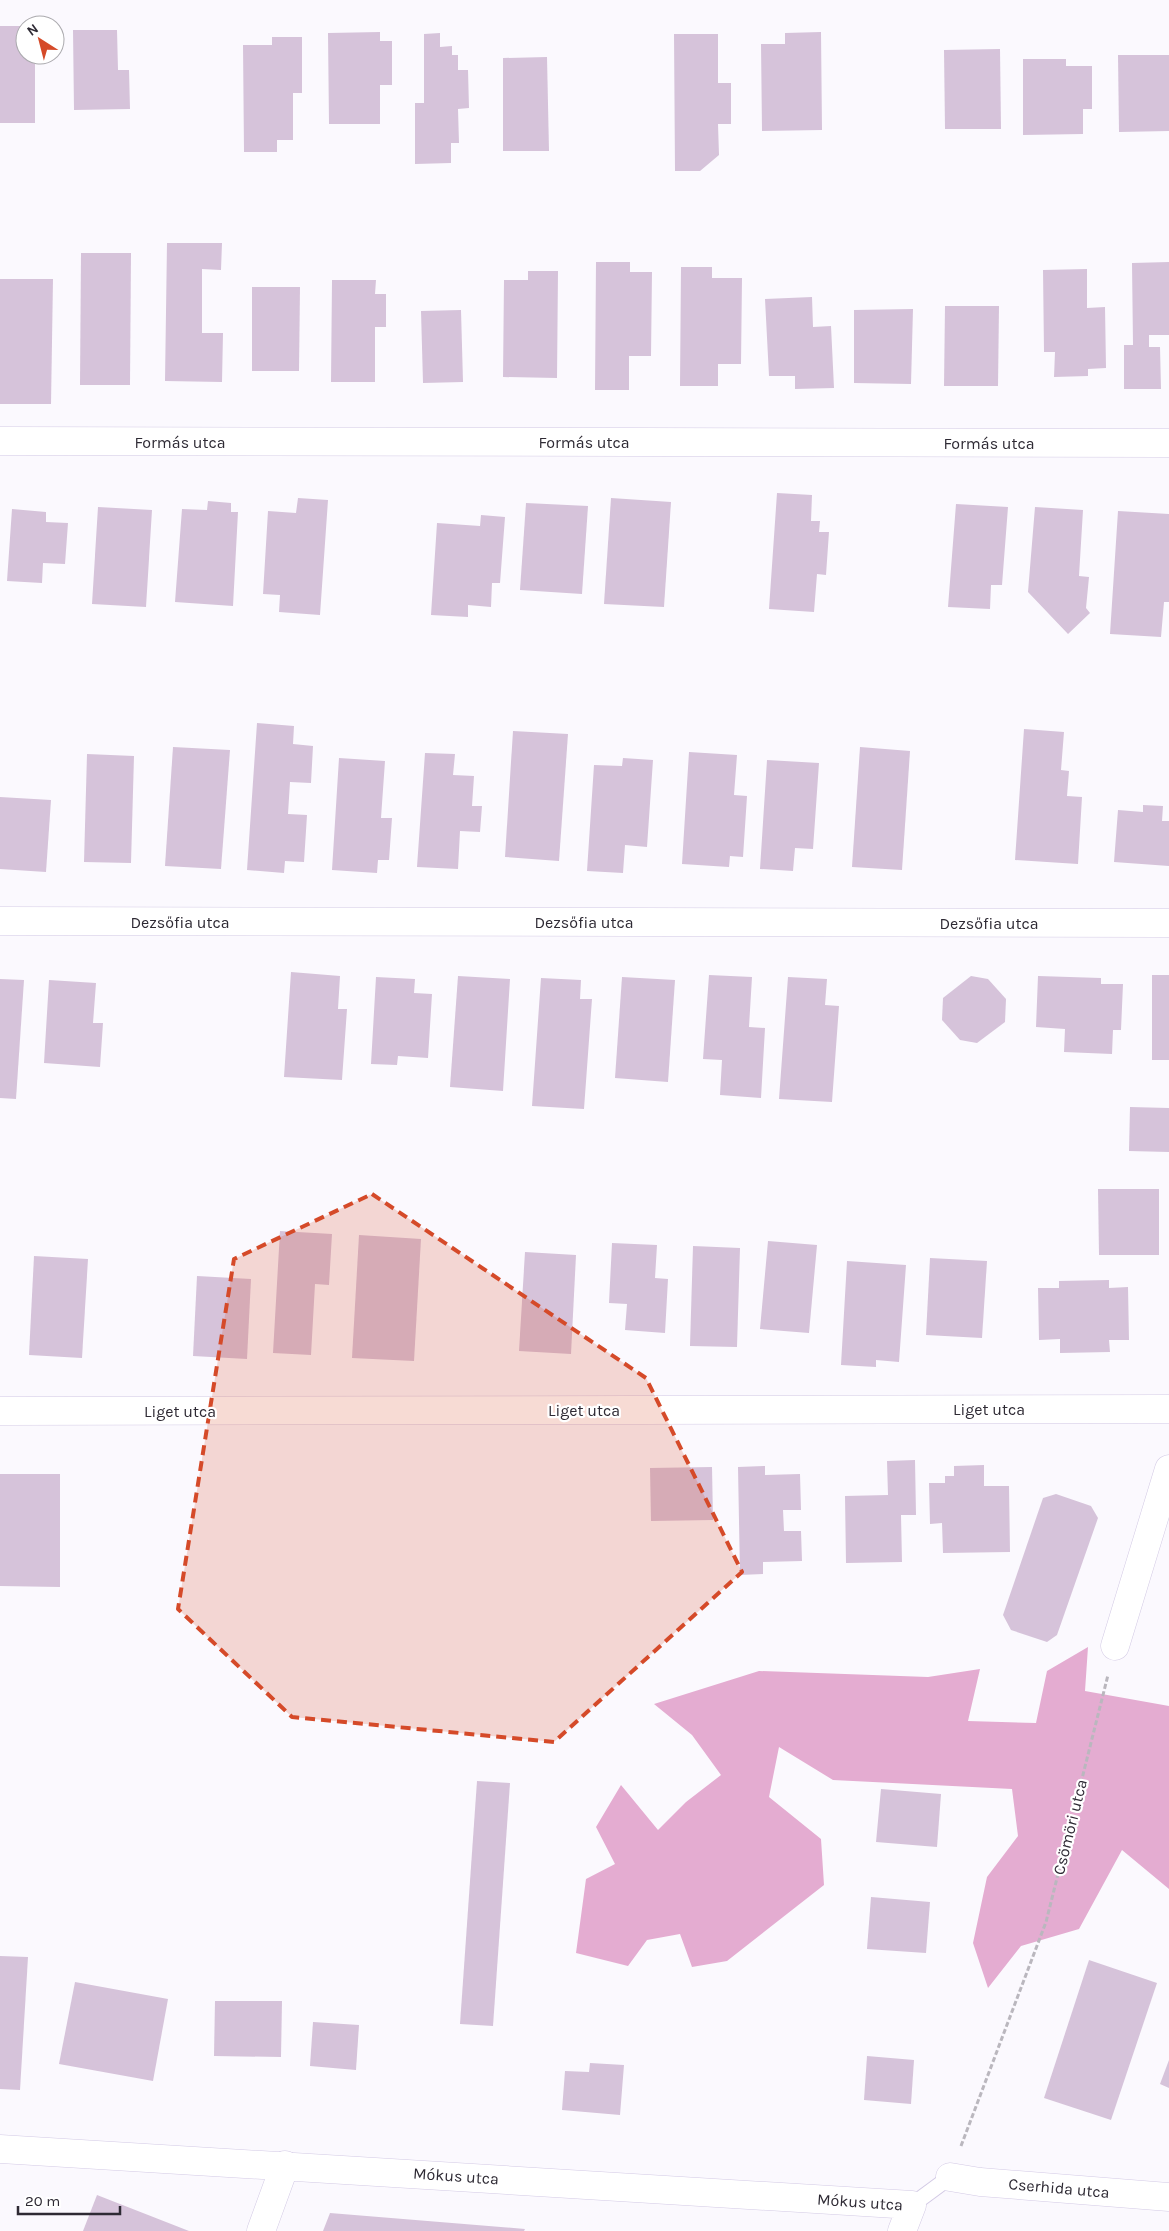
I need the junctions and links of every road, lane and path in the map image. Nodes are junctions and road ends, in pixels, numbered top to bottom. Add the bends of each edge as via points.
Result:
1 (0, 442) edge
2 (1169, 443) edge
3 (0, 921) edge
4 (1169, 923) edge
5 (1169, 1409) edge
6 (0, 1412) edge
7 (1169, 1469) edge
8 (1115, 1646) joint
9 (0, 2149) edge
10 (285, 2166) junction
11 (950, 2177) junction
12 (1169, 2197) edge
13 (912, 2205) junction
14 (261, 2231) edge
15 (902, 2231) edge

1 - 2 street, Formás utca
3 - 4 street, Dezsőfia utca
5 - 6 street, Liget utca
7 - 8 street
8 - 11 path, Csömöri utca via 1046,1922
9 - 10 street, Mókus utca
10 - 13 street, Mókus utca
10 - 14 street
11 - 12 street, Cserhida utca
11 - 13 lane
13 - 15 street

